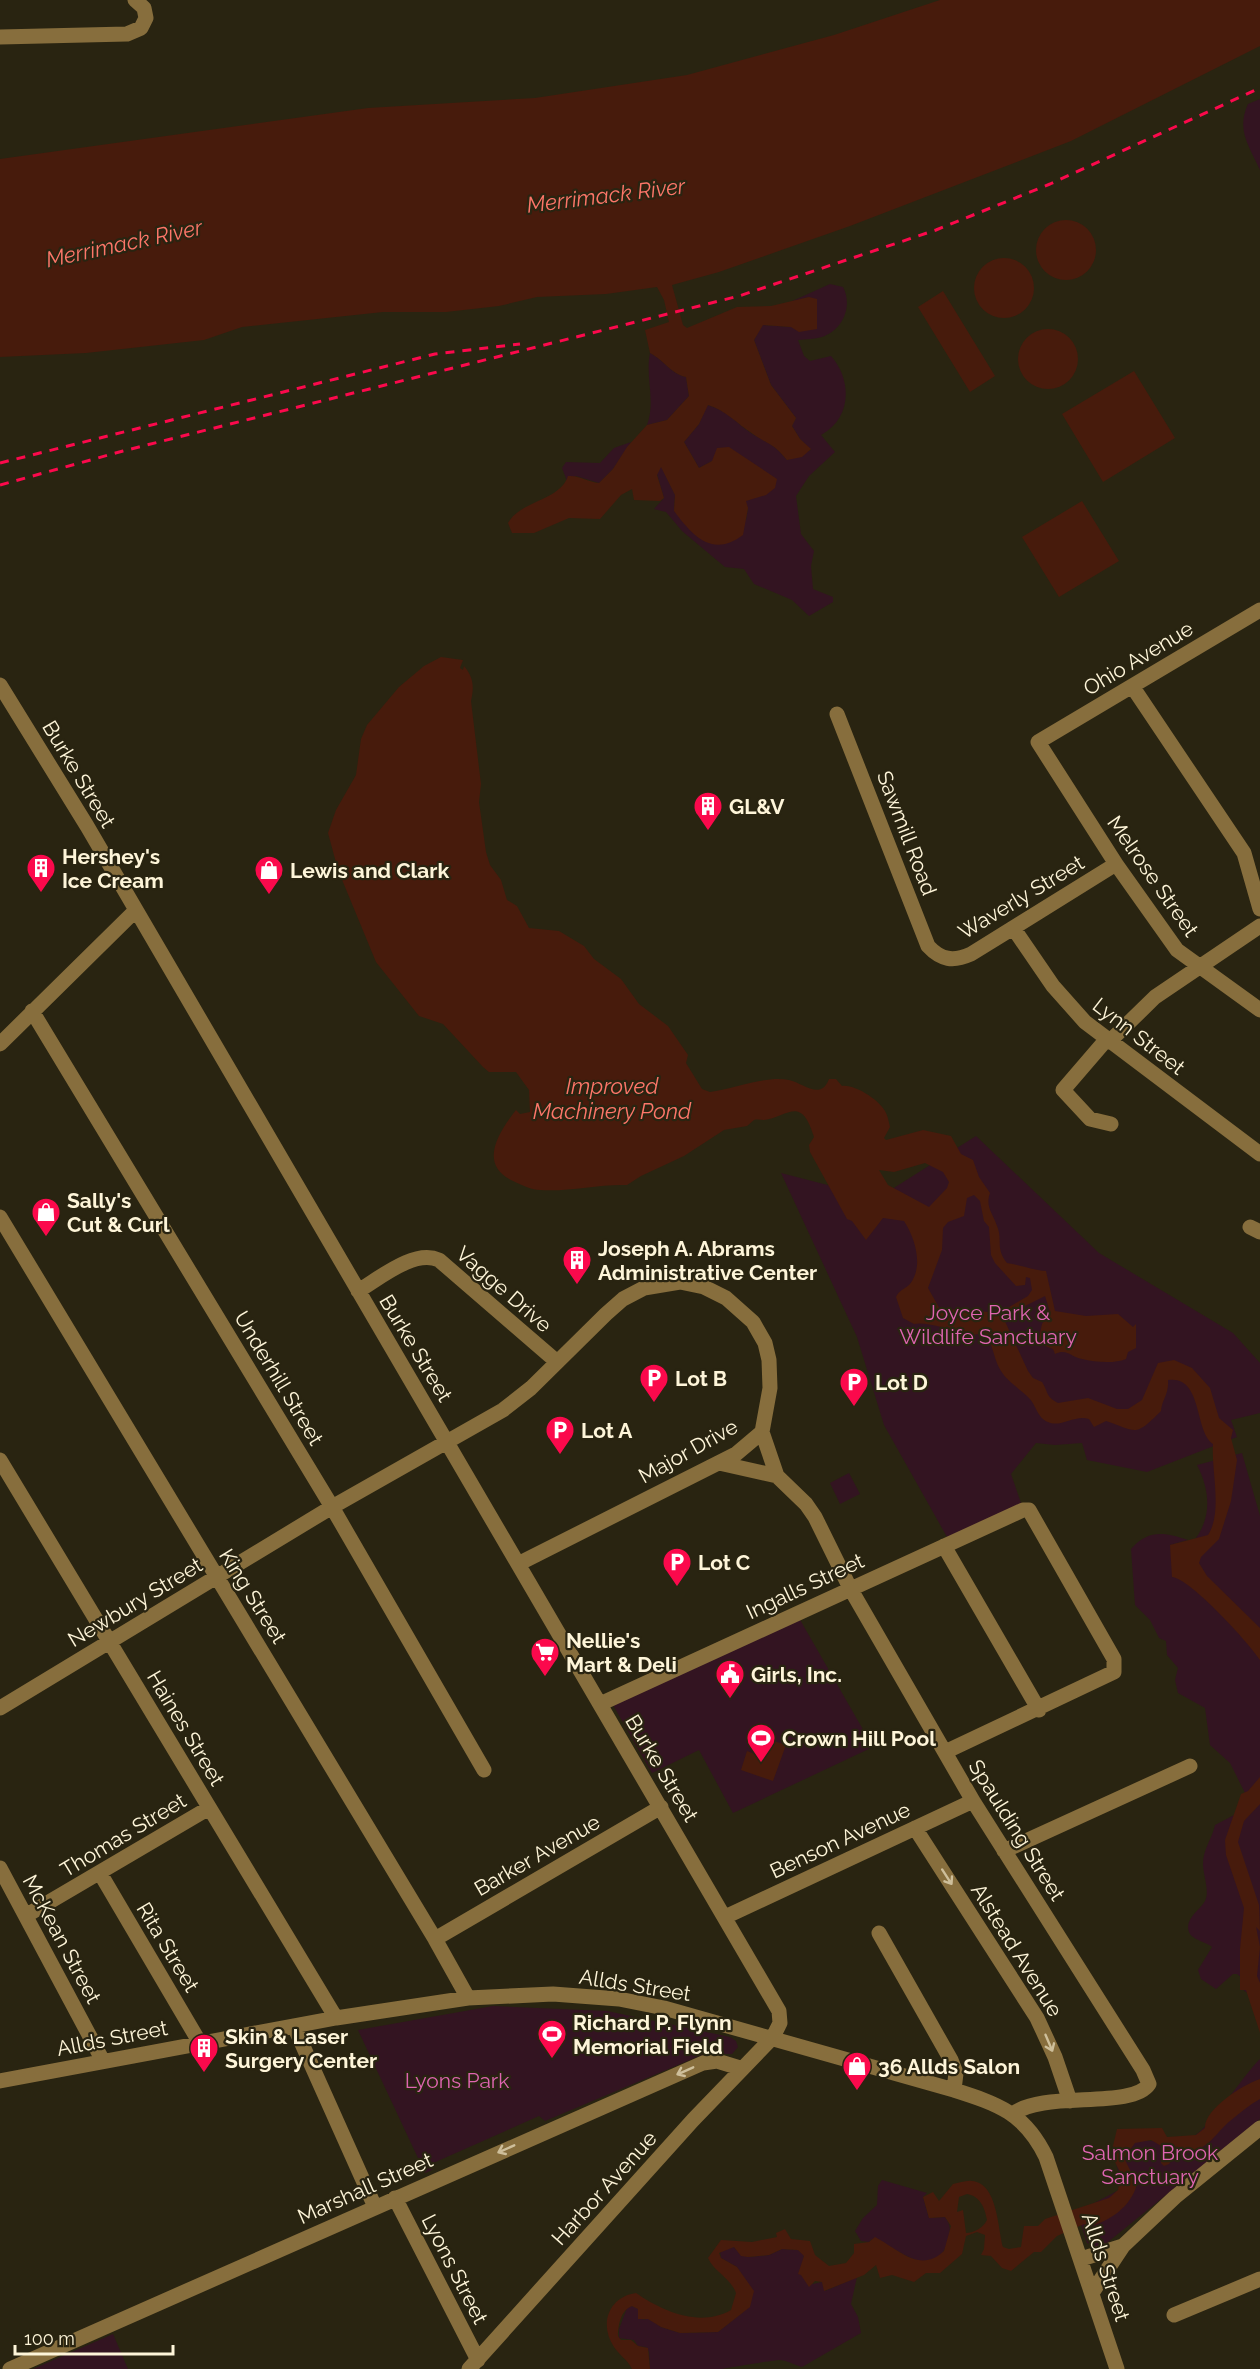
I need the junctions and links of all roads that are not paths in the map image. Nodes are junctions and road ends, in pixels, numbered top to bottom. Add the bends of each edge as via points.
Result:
1 (135, 0) edge
2 (0, 37) edge
3 (1257, 618) edge
4 (0, 685) edge
5 (1132, 686) junction
6 (837, 714) dead end
7 (1038, 741) joint
8 (1116, 864) junction
9 (1260, 909) edge
10 (136, 910) junction
11 (1260, 926) edge
12 (1014, 929) junction
13 (946, 959) joint
14 (1199, 966) junction
15 (1260, 1010) edge
16 (32, 1011) junction
17 (1108, 1041) junction
18 (0, 1044) edge
19 (1111, 1124) dead end
20 (1260, 1154) edge
21 (0, 1217) edge
22 (358, 1291) junction
23 (556, 1361) junction
24 (762, 1432) junction
25 (446, 1441) junction
26 (0, 1460) edge
27 (719, 1463) junction
28 (777, 1476) junction
29 (332, 1507) junction
30 (944, 1546) junction
31 (518, 1564) junction
32 (217, 1578) junction
33 (850, 1588) junction
34 (110, 1642) junction
35 (600, 1704) junction
36 (0, 1708) edge
37 (1039, 1710) junction
38 (945, 1752) junction
39 (1190, 1766) dead end
40 (484, 1770) dead end
41 (973, 1801) junction
42 (661, 1807) junction
43 (209, 1808) junction
44 (915, 1828) junction
45 (1004, 1851) junction
46 (0, 1868) edge
47 (100, 1873) junction
48 (27, 1916) junction
49 (725, 1917) junction
50 (879, 1933) dead end
51 (435, 1939) junction
52 (468, 1998) junction
53 (336, 2018) junction
54 (294, 2026) junction
55 (773, 2037) junction
56 (201, 2043) junction
57 (103, 2061) junction
58 (740, 2068) junction
59 (0, 2081) edge
60 (954, 2090) junction
61 (1070, 2101) junction
62 (1013, 2114) junction
63 (1260, 2128) edge
64 (395, 2198) junction
65 (375, 2207) junction
66 (1123, 2246) junction
67 (1080, 2254) junction
68 (1260, 2277) edge
69 (1092, 2293) junction
70 (1174, 2315) dead end
71 (472, 2366) edge
72 (10, 2369) edge
73 (1118, 2369) edge

1 - 2 street via 144,8 147,18 141,28 127,33
3 - 5 street, Ohio Avenue
4 - 10 street, Burke Street
5 - 7 street, Ohio Avenue
5 - 9 street via 1244,854
6 - 13 street, Sawmill Road via 928,946
7 - 8 street, Melrose Street
8 - 12 street, Waverly Street
8 - 14 street, Melrose Street via 1177,950
10 - 16 street
10 - 22 street, Burke Street
11 - 14 street
12 - 13 street, Waverly Street via 971,954
12 - 17 street, Lynn Street via 1068,1005
14 - 15 street, Melrose Street
14 - 17 street via 1155,997
16 - 18 street
16 - 29 street, Underhill Street
17 - 19 street via 1063,1090 1090,1119
17 - 20 street, Lynn Street
21 - 32 street, King Street
22 - 23 street, Vagge Drive via 412,1260 431,1256
22 - 25 street, Burke Street
23 - 24 street, Major Drive via 633,1293 668,1282 704,1287 743,1311 765,1343 771,1385
23 - 25 street, Major Drive via 513,1402
24 - 27 street, Major Drive via 745,1448
24 - 28 street, Spaulding Street
25 - 29 street, Newbury Street
25 - 31 street, Burke Street
26 - 34 street, Haines Street
27 - 28 street
27 - 31 street, Major Drive
28 - 33 street, Spaulding Street via 806,1504
29 - 32 street, Newbury Street
29 - 40 street, Underhill Street
30 - 33 street, Ingalls Street
30 - 37 street
30 - 37 street, Ingalls Street via 1029,1510 1114,1659 1114,1672
31 - 35 street, Burke Street
32 - 34 street, Newbury Street
32 - 51 street, King Street
33 - 35 street, Ingalls Street
33 - 38 street, Spaulding Street
34 - 36 street, Newbury Street
34 - 43 street, Haines Street
35 - 42 street, Burke Street
37 - 38 street
38 - 41 street, Spaulding Street
39 - 45 street
41 - 44 street, Benson Avenue
41 - 45 street, Spaulding Street
42 - 49 street, Burke Street
42 - 51 street, Barker Avenue
43 - 47 street, Thomas Street
43 - 53 street, Haines Street
44 - 49 street, Benson Avenue
44 -> 61 street, Alstead Avenue via 1032,2010
45 - 61 street, Spaulding Street via 1149,2084 1134,2094
46 - 48 street, McKean Street
47 - 48 street, Thomas Street
47 - 56 street, Rita Street
48 - 57 street, McKean Street
49 - 55 street, Burke Street via 779,2011 780,2023
50 - 60 street via 951,2060 956,2073
51 - 52 street, King Street
52 - 53 street, Allds Street
52 - 55 street, Allds Street via 553,1994 619,1999
53 - 54 street, Allds Street
54 - 56 street, Allds Street
54 - 65 street
55 - 58 street, Harbor Avenue
55 - 60 street, Allds Street
56 - 57 street, Allds Street
57 - 59 street, Allds Street
58 -> 64 street, Marshall Street via 717,2061 703,2063
58 - 71 street, Harbor Avenue
60 - 62 street, Allds Street
61 - 62 street, Spaulding Street via 1026,2106
62 - 67 street, Allds Street via 1041,2147
63 - 66 street via 1175,2197
64 - 65 street, Marshall Street
64 - 71 street, Lyons Street
65 - 72 street, Marshall Street
66 - 67 street
66 - 69 street
67 - 69 street, Allds Street
68 - 70 street
69 - 73 street, Allds Street

